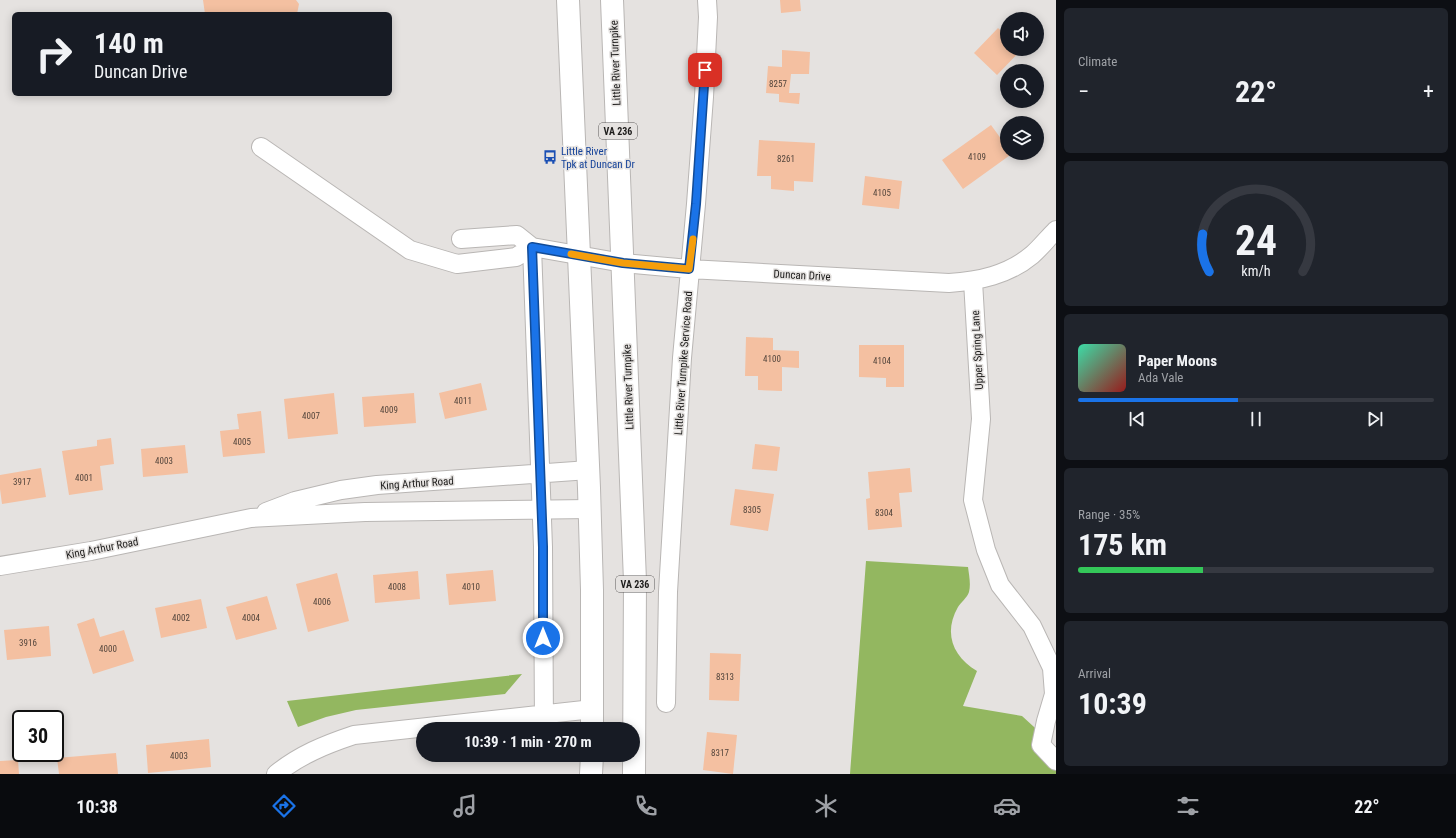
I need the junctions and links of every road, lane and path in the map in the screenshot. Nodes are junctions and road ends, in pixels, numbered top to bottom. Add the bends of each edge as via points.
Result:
1 (568, 0) edge
2 (612, 0) edge
3 (707, 0) edge
4 (261, 147) dead end
5 (1056, 230) edge
6 (461, 239) dead end
7 (532, 247) junction
8 (579, 256) junction
9 (623, 263) junction
10 (689, 269) junction
11 (973, 281) junction
12 (589, 470) junction
13 (540, 474) junction
14 (542, 509) junction
15 (590, 509) junction
16 (251, 518) junction
17 (0, 566) edge
18 (666, 703) dead end
19 (592, 719) edge
20 (544, 721) edge
21 (1056, 761) edge
22 (592, 762) edge
23 (276, 774) edge
24 (591, 774) edge
25 (634, 774) edge

1 - 8 main road
2 - 9 main road, Little River Turnpike / VA 236
3 - 10 street, Little River Turnpike Service Road via 704,105
4 - 7 street via 410,250 457,264 516,257
5 - 11 street, Duncan Drive via 1032,255 1012,268 995,276
6 - 7 street via 517,235
7 - 8 street, Duncan Drive
7 - 13 street
8 - 9 street, Duncan Drive
8 - 12 main road
9 - 10 street, Duncan Drive
9 - 25 main road, Little River Turnpike / VA 236 via 635,581
10 - 11 street, Duncan Drive via 949,284
10 - 18 street, Little River Turnpike Service Road via 668,592
11 - 21 street, Upper Spring Lane via 981,419 973,500 986,550 1000,585 1032,626 1052,668 1054,694 1041,745
12 - 13 street, King Arthur Road
12 - 15 main road
13 - 14 street
13 - 16 street, King Arthur Road via 377,485 341,490 295,501
14 - 15 street, King Arthur Road
14 - 16 street, King Arthur Road via 365,512
14 - 20 street
15 - 19 main road
16 - 17 street, King Arthur Road via 91,551
19 - 20 street
20 - 23 street via 354,735 326,744 298,758
22 - 24 main road

